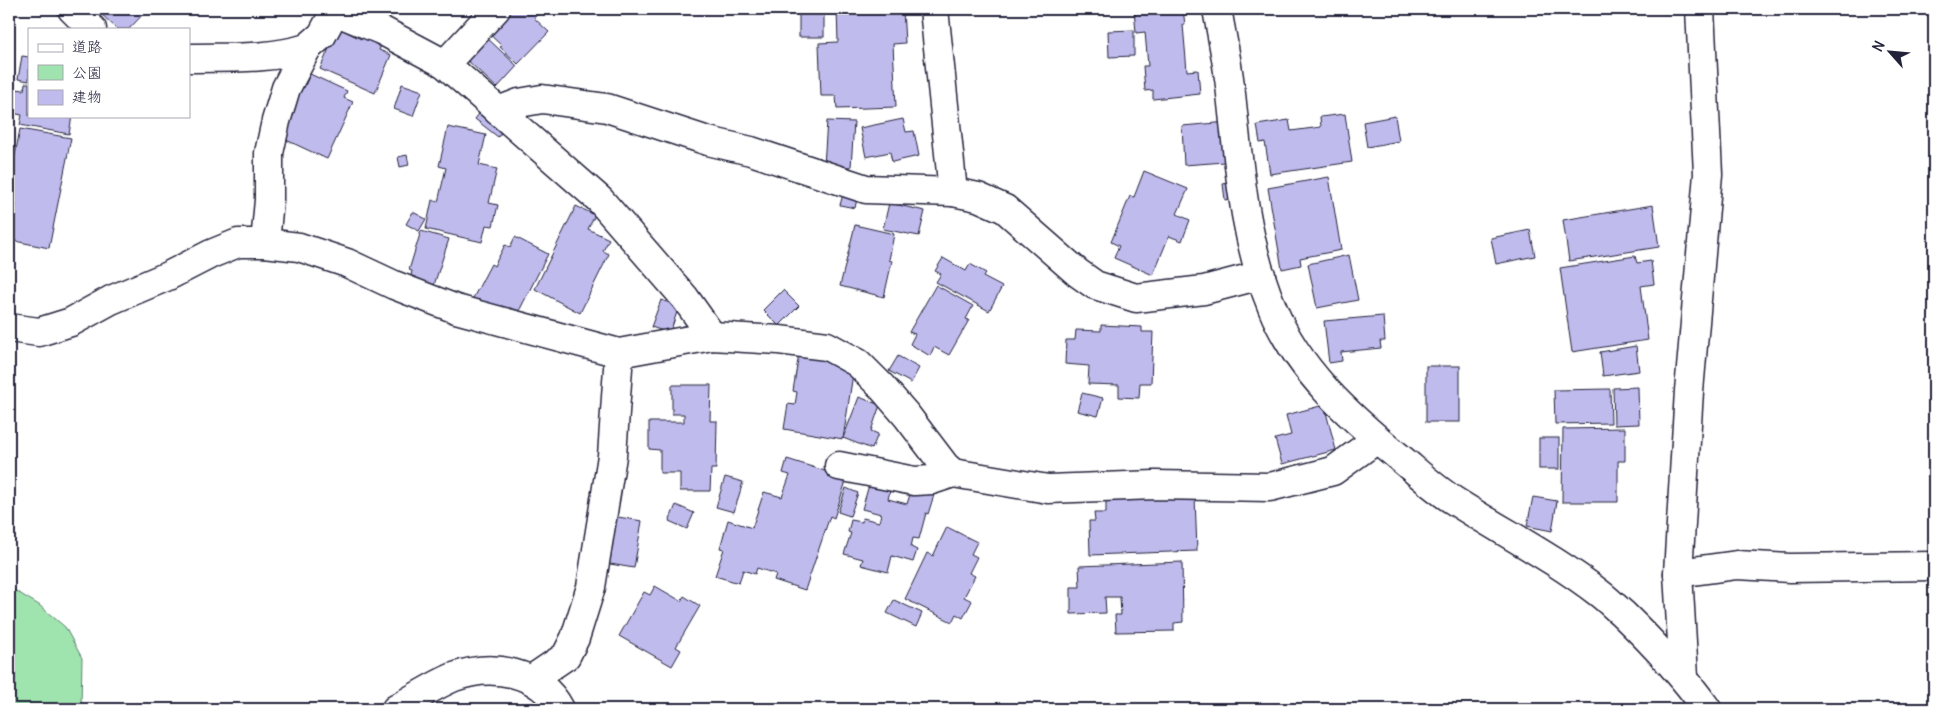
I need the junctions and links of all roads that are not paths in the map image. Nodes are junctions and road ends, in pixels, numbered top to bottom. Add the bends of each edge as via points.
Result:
1 (72, 9) edge
2 (496, 9) edge
3 (934, 9) edge
4 (1217, 9) edge
5 (1700, 9) edge
6 (345, 12) edge
7 (91, 28) edge
8 (307, 48) junction
9 (190, 58) edge
10 (445, 64) junction
11 (498, 111) junction
12 (953, 192) junction
13 (265, 243) junction
14 (1261, 275) junction
15 (9, 328) edge
16 (712, 336) junction
17 (619, 353) junction
18 (1377, 439) junction
19 (839, 466) dead end
20 (954, 473) junction
21 (1934, 566) edge
22 (1678, 573) junction
23 (1684, 677) junction
24 (532, 679) junction
25 (396, 709) edge
26 (560, 709) edge
27 (1707, 709) edge

1 - 7 street
2 - 10 street
3 - 12 street
4 - 14 street via 1231,91 1239,167
5 - 22 street via 1708,174 1689,391
6 - 8 street
6 - 10 street
8 - 9 street via 257,58
8 - 13 street via 286,88 269,153
10 - 11 street
11 - 12 street via 542,99 607,108 866,190
11 - 16 street via 600,200 685,298
12 - 14 street via 978,197 1005,209 1078,273 1113,292 1136,298 1162,296 1204,290
13 - 15 street via 238,243 70,322 39,332
13 - 17 street via 299,247 346,263 456,309
14 - 18 street via 1272,308 1292,346 1326,391
16 - 17 street
16 - 20 street via 827,346 858,363
17 - 24 street via 612,456 591,587 566,656
18 - 20 street via 1333,471 1270,487 1155,485 1048,489
18 - 23 street via 1452,500 1600,593
19 - 20 street via 914,481 932,480
21 - 22 street via 1790,568 1737,565
22 - 23 street
23 - 27 street
24 - 25 street via 489,670 455,677
24 - 26 street

